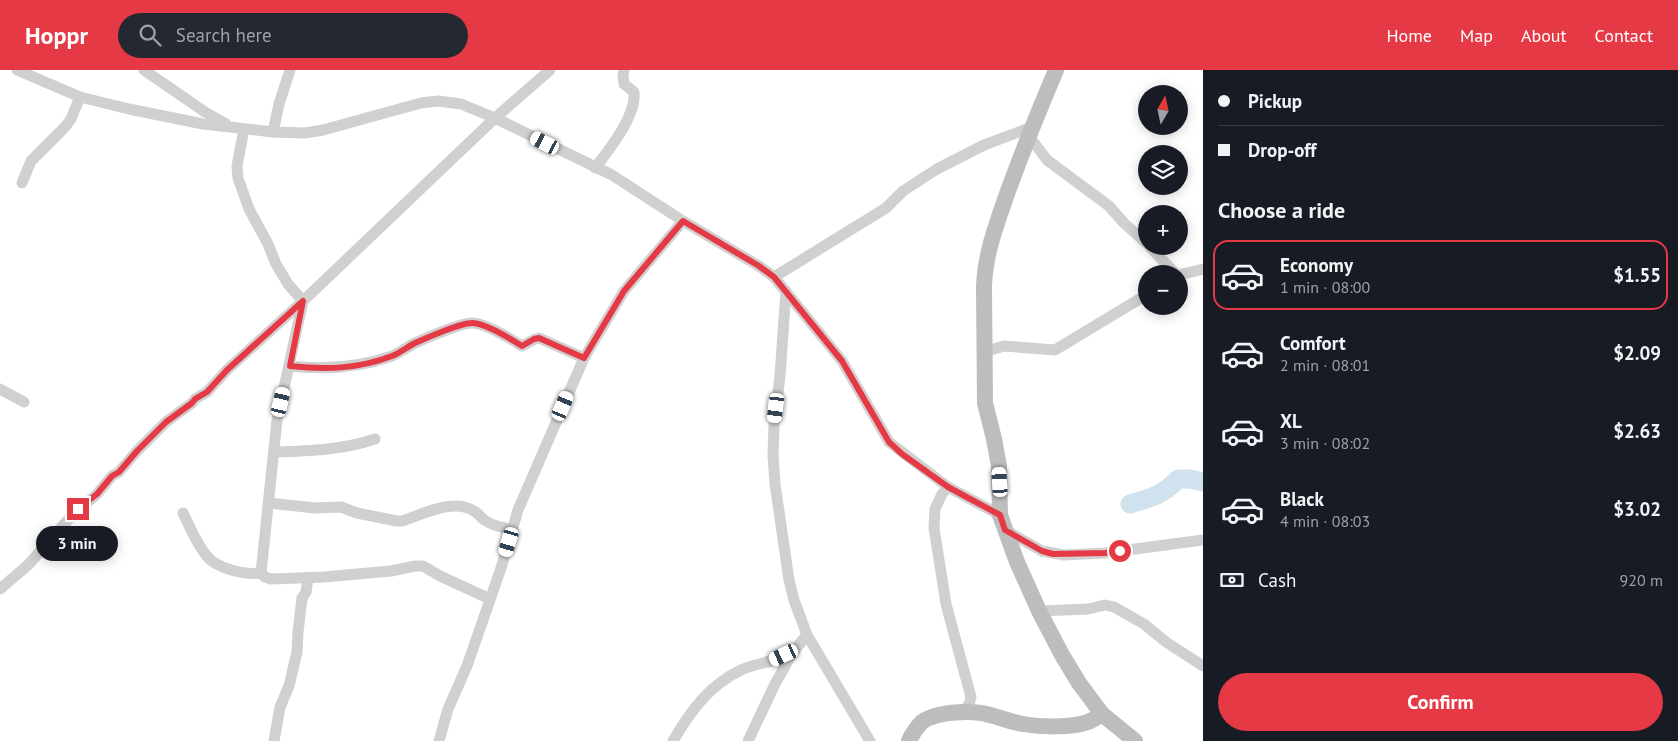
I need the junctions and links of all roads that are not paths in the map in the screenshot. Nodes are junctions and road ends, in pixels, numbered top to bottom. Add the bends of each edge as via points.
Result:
1 (17, 70) edge
2 (144, 70) edge
3 (290, 70) edge
4 (550, 70) edge
5 (624, 70) edge
6 (1056, 70) edge
7 (80, 97) junction
8 (495, 118) junction
9 (240, 129) junction
10 (1030, 131) junction
11 (272, 132) junction
12 (596, 168) junction
13 (22, 183) dead end
14 (683, 221) junction
15 (1138, 236) edge
16 (1158, 255) edge
17 (1168, 265) edge
18 (1203, 269) edge
19 (1188, 272) edge
20 (774, 277) junction
21 (786, 291) junction
22 (1138, 299) edge
23 (303, 301) junction
24 (984, 352) junction
25 (584, 358) junction
26 (290, 366) junction
27 (0, 390) edge
28 (24, 402) dead end
29 (375, 439) dead end
30 (275, 452) junction
31 (948, 487) junction
32 (270, 503) junction
33 (183, 513) dead end
34 (1003, 523) junction
35 (513, 529) junction
36 (1203, 540) edge
37 (261, 574) junction
38 (308, 578) junction
39 (0, 589) edge
40 (490, 599) junction
41 (1039, 611) junction
42 (807, 635) junction
43 (794, 650) junction
44 (1203, 666) edge
45 (962, 712) junction
46 (1102, 714) junction
47 (274, 741) edge
48 (439, 741) edge
49 (673, 741) edge
50 (748, 741) edge
51 (870, 741) edge
52 (909, 741) edge
53 (1135, 741) edge

1 - 7 street
2 - 9 street via 205,112
3 - 11 street
4 - 8 street
5 - 12 street via 624,84 634,92 635,100 619,136
6 - 10 street
7 - 9 street via 172,118
7 - 13 street via 65,127 31,161
8 - 11 street via 461,104 438,101 323,130
8 - 12 street
8 - 23 street
9 - 11 street
9 - 23 street via 238,178 249,209 276,264
10 - 15 street via 1046,160 1109,206
10 - 20 street via 984,145 937,169 903,191 886,208
10 - 24 street via 988,250
12 - 14 street
14 - 20 street
14 - 25 street via 624,291
16 - 17 street
18 - 19 street
20 - 21 street
21 - 31 street via 842,361 889,442
21 - 42 street via 774,425 775,484 789,580
22 - 24 street via 1055,350 1004,346
23 - 26 street
23 - 39 street via 207,392 166,422
24 - 34 street via 986,403 999,466
25 - 26 street via 539,338 522,346 473,323 415,343 394,356 362,365 318,369
25 - 35 street via 525,492
26 - 30 street via 277,420
27 - 28 street
29 - 30 street via 329,450
30 - 32 street
31 - 34 street
31 - 45 street via 935,509 934,528 946,604 972,697
32 - 35 street via 341,507 397,522 456,506 476,512 490,524
32 - 37 street
33 - 37 street via 206,556 216,564
34 - 36 street via 1042,551 1064,555
34 - 41 street
35 - 40 street
37 - 38 street via 271,578
38 - 40 street via 423,566
38 - 47 street via 302,598 297,652 288,691 280,707
40 - 48 street
41 - 44 street via 1114,607
41 - 46 street via 1079,683
42 - 43 street
42 - 51 street
43 - 49 street via 741,670 720,682 697,703
43 - 50 street
45 - 46 street via 988,714 1025,725 1061,726 1089,722
45 - 52 street via 932,716 922,722
46 - 53 street

